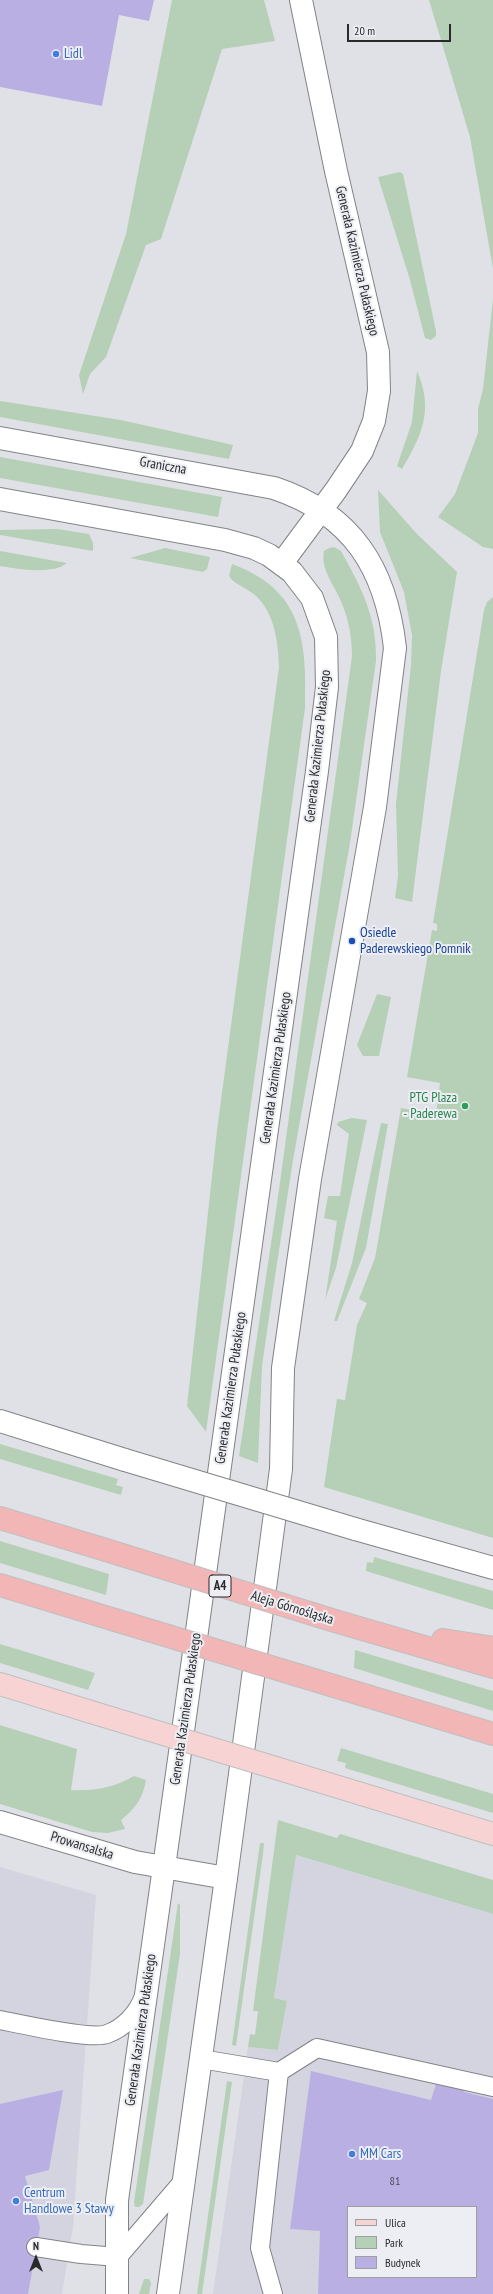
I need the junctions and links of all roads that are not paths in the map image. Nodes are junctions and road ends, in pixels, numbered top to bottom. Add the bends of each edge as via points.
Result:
1 (301, 0) edge
2 (0, 438) edge
3 (0, 499) edge
4 (321, 508) junction
5 (282, 563) junction
6 (0, 1421) edge
7 (0, 1518) edge
8 (493, 1568) edge
9 (0, 1585) edge
10 (335, 1621) junction
11 (493, 1648) edge
12 (493, 1667) edge
13 (0, 1684) edge
14 (493, 1734) edge
15 (0, 1822) edge
16 (493, 1834) edge
17 (164, 1867) junction
18 (226, 1878) junction
19 (147, 1986) junction
20 (0, 2020) edge
21 (201, 2059) junction
22 (280, 2072) junction
23 (493, 2087) edge
24 (185, 2178) junction
25 (36, 2247) dead end
26 (118, 2257) junction
27 (117, 2294) edge
28 (168, 2294) edge
29 (273, 2294) edge

1 - 4 street, Generała Kazimierza Pułaskiego via 336,171 376,339 380,371 378,406 369,435 355,462
2 - 4 street, Graniczna via 274,488 305,499
3 - 5 street via 225,540 254,548
4 - 5 street, Generała Kazimierza Pułaskiego
4 - 18 street via 349,532 373,570 392,622 395,659 375,807 311,1171 283,1368 281,1469
5 - 17 street, Generała Kazimierza Pułaskiego via 302,582 320,617 326,637 327,687
6 - 8 street, bridge via 354,1529
7 - 10 highway, Aleja Górnośląska / A4, bridge
9 - 14 highway, bridge
10 - 11 highway
10 - 12 highway, Aleja Górnośląska / A4
13 - 16 main road, bridge
15 - 17 street, Prowansalska via 135,1862
17 - 18 street, Prowansalska
17 - 19 street, Generała Kazimierza Pułaskiego
18 - 21 street
19 - 20 lane via 141,2004 132,2017 120,2028 106,2035 89,2035
19 - 26 street, Generała Kazimierza Pułaskiego via 117,2200
21 - 22 lane
21 - 24 street
22 - 23 lane via 317,2048
22 - 29 lane via 260,2248
24 - 26 lane
24 - 28 street
25 - 26 lane
26 - 27 street, Generała Kazimierza Pułaskiego

